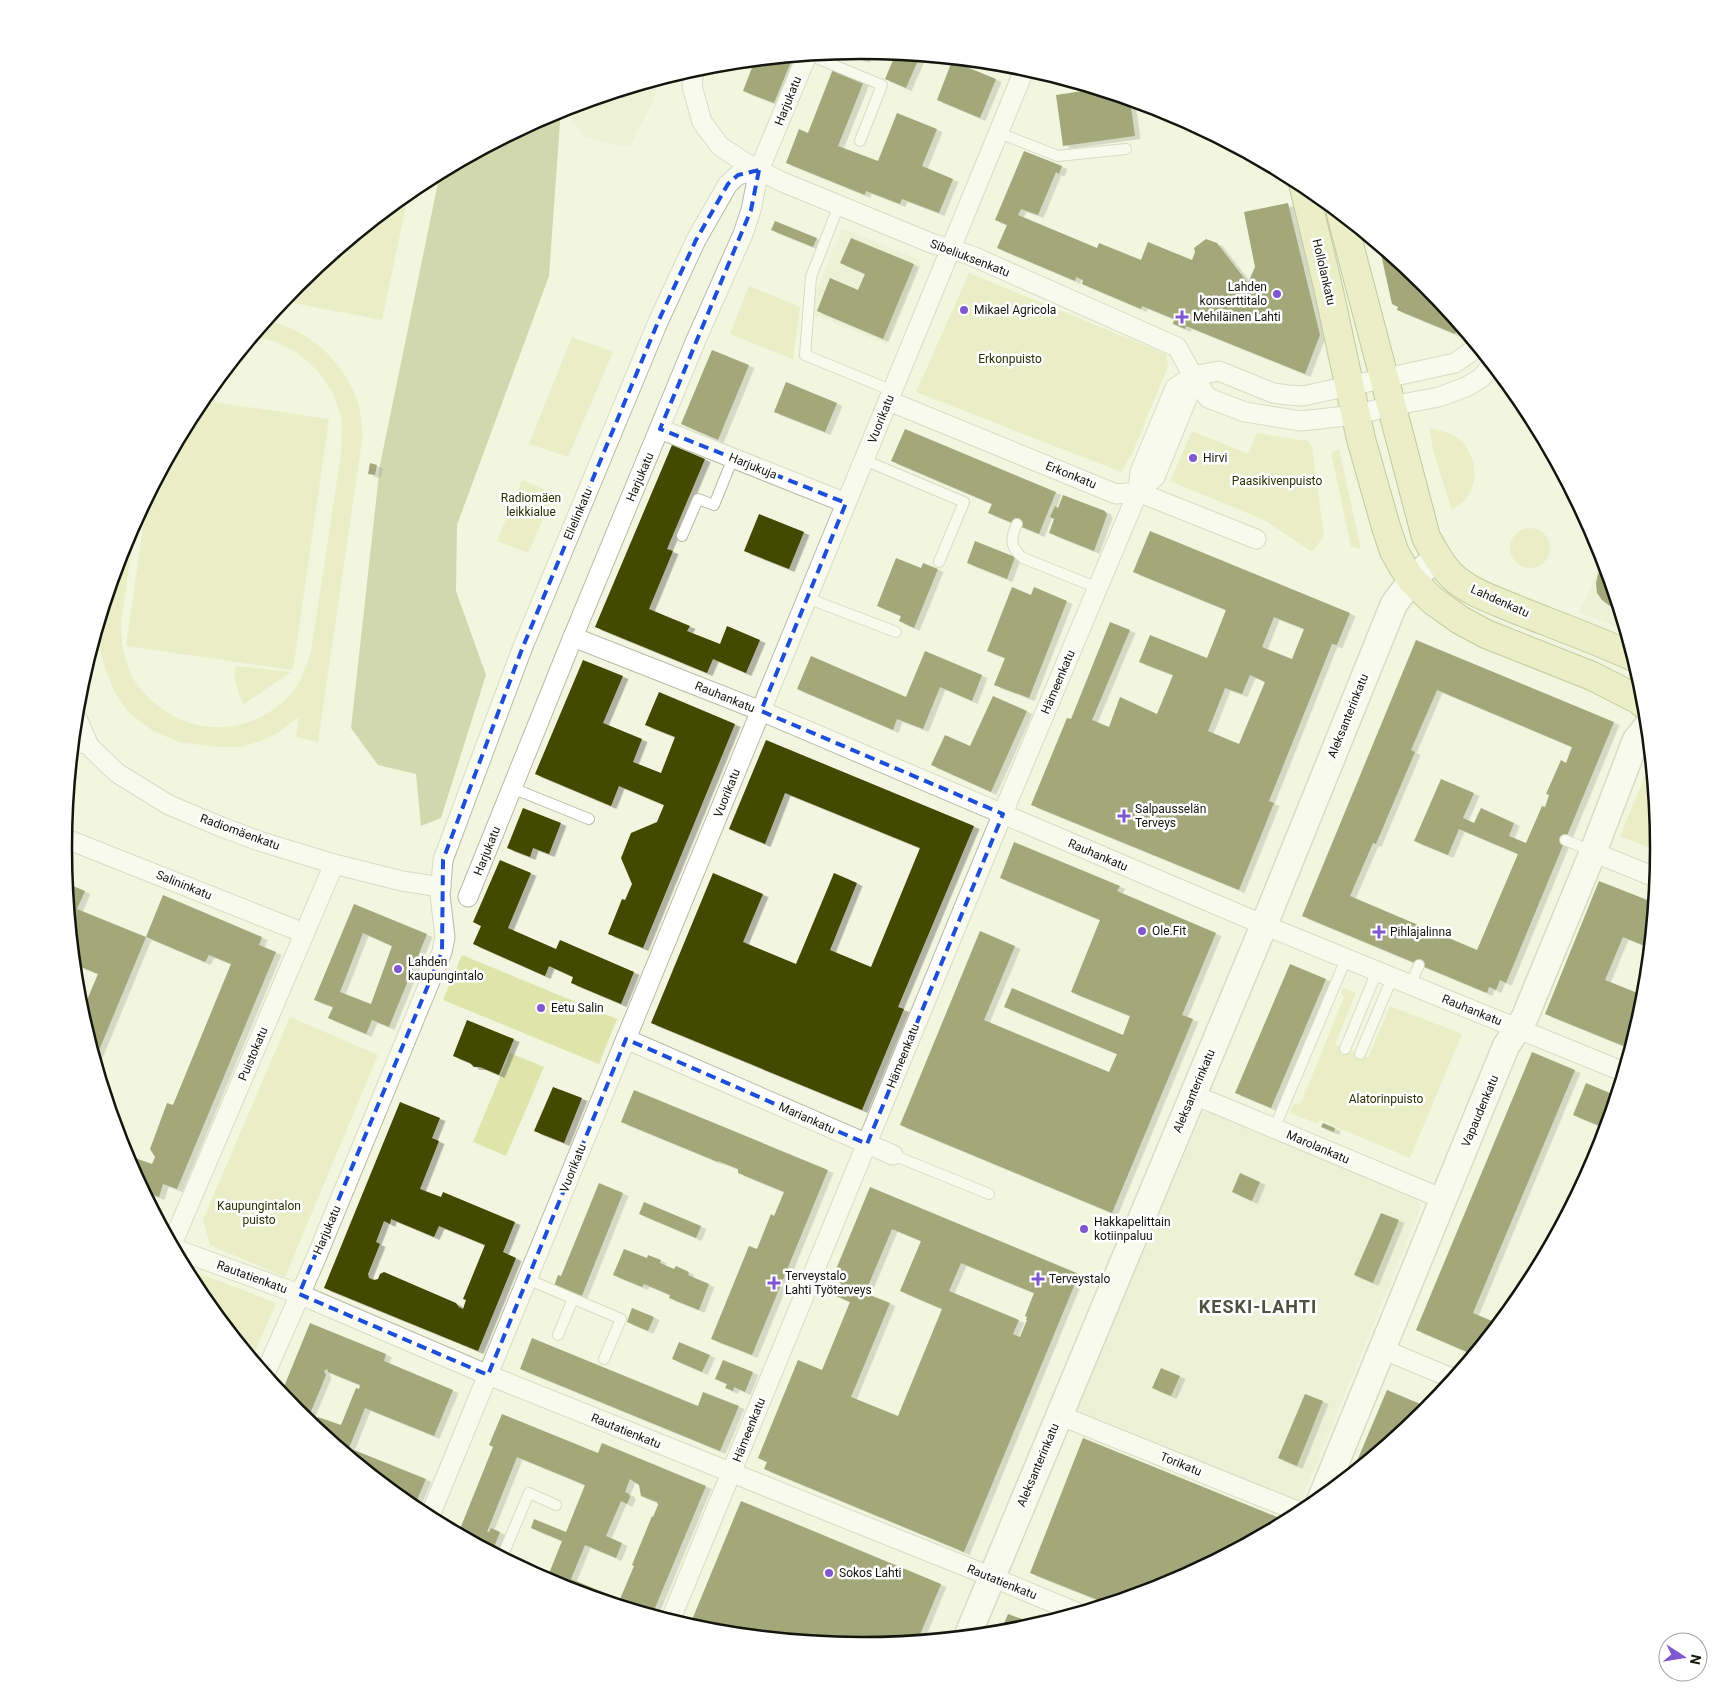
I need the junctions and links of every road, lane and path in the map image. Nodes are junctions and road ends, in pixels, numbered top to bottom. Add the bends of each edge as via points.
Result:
1 (820, 60) edge
2 (806, 61) edge
3 (1023, 76) edge
4 (693, 77) edge
5 (999, 133) junction
6 (860, 141) dead end
7 (1126, 149) dead end
8 (759, 170) junction
9 (1306, 196) edge
10 (839, 205) junction
11 (1343, 223) edge
12 (951, 250) junction
13 (1473, 350) edge
14 (1488, 369) edge
15 (1346, 374) junction
16 (1193, 376) junction
17 (1383, 378) junction
18 (891, 396) junction
19 (1392, 406) junction
20 (1358, 427) junction
21 (660, 429) junction
22 (732, 458) junction
23 (864, 460) junction
24 (1138, 492) junction
25 (846, 503) junction
26 (1016, 524) dead end
27 (682, 536) dead end
28 (1256, 539) dead end
29 (1438, 557) junction
30 (939, 562) dead end
31 (1412, 580) junction
32 (1098, 588) junction
33 (807, 598) junction
34 (896, 632) dead end
35 (573, 637) junction
36 (1626, 654) edge
37 (1637, 699) edge
38 (761, 711) junction
39 (1642, 732) edge
40 (81, 746) edge
41 (512, 788) junction
42 (1003, 814) junction
43 (589, 819) dead end
44 (1565, 840) dead end
45 (72, 841) edge
46 (1593, 852) junction
47 (334, 864) junction
48 (1650, 875) edge
49 (441, 887) junction
50 (468, 897) dead end
51 (1264, 925) junction
52 (304, 933) junction
53 (1346, 959) junction
54 (1419, 965) dead end
55 (1385, 975) junction
56 (1410, 985) junction
57 (1518, 1029) junction
58 (626, 1039) junction
59 (1345, 1048) dead end
60 (1360, 1054) dead end
61 (1619, 1070) edge
62 (1192, 1096) junction
63 (1274, 1129) junction
64 (867, 1144) junction
65 (894, 1155) joint
66 (989, 1194) dead end
67 (1443, 1200) junction
68 (175, 1237) edge
69 (184, 1252) edge
70 (527, 1279) junction
71 (300, 1294) junction
72 (573, 1299) junction
73 (558, 1335) dead end
74 (1382, 1349) junction
75 (604, 1358) dead end
76 (267, 1368) edge
77 (488, 1375) junction
78 (1447, 1377) edge
79 (1059, 1415) junction
80 (731, 1473) junction
81 (1325, 1487) edge
82 (556, 1505) dead end
83 (1293, 1509) edge
84 (432, 1511) edge
85 (504, 1552) edge
86 (992, 1577) junction
87 (1070, 1610) edge
88 (673, 1615) edge
89 (970, 1630) edge

1 - 6 lane via 882,85
2 - 8 street, Harjukatu
3 - 5 street, Vuorikatu
4 - 8 street, Sibeliuksenkatu via 692,86 702,122 724,150
5 - 7 lane via 1058,156
5 - 12 street, Vuorikatu
8 - 10 street, Sibeliuksenkatu
8 - 21 street, Harjukatu via 743,234
8 - 49 street, Elielinkatu via 738,176 728,184 696,240 658,322 522,649 443,860
9 - 15 main road, Hollolankatu
10 - 12 street, Sibeliuksenkatu
10 - 18 lane via 811,276 805,355
11 - 17 main road
12 - 16 street, Sibeliuksenkatu via 970,255 1177,347
12 - 18 street, Vuorikatu
13 - 17 street via 1454,363
14 - 19 street, Sibeliuksenkatu via 1481,378 1466,387 1439,397
15 - 16 street via 1303,396 1273,393 1219,371
15 - 17 street
15 - 20 main road, Hollolankatu
16 - 20 street, Sibeliuksenkatu via 1208,398 1245,412
16 - 24 street, Hämeenkatu via 1155,477
17 - 19 main road, Lahdenkatu
18 - 23 street, Vuorikatu
18 - 24 street, Erkonkatu via 1116,494
19 - 20 street, Sibeliuksenkatu
19 - 29 main road, Lahdenkatu via 1426,537
20 - 31 main road via 1394,551
21 - 22 street, Harjukuja
21 - 35 street, Harjukatu
22 - 25 street, Harjukuja
22 - 27 lane via 714,505 698,498
23 - 25 street, Vuorikatu
23 - 30 lane via 964,502
24 - 28 street, Erkonkatu
24 - 32 street, Hämeenkatu
25 - 33 street, Vuorikatu
26 - 32 lane via 1012,542 1015,551 1023,558
29 - 31 main road, Aleksanterinkatu
29 - 36 main road, Lahdenkatu via 1452,576 1488,598
31 - 37 main road via 1432,600 1486,634 1592,676
31 - 51 main road, Aleksanterinkatu via 1394,604
32 - 42 street, Hämeenkatu
33 - 34 lane
33 - 38 street, Vuorikatu
35 - 38 street, Rauhankatu
35 - 41 street, Harjukatu
38 - 42 street, Rauhankatu
38 - 58 street, Vuorikatu
39 - 46 main road, Vapaudenkatu via 1636,740
40 - 47 street, Radiomäenkatu via 117,773 170,805 259,841
41 - 43 lane
41 - 50 street, Harjukatu
42 - 51 street, Rauhankatu
42 - 64 street, Hämeenkatu
44 - 46 lane
45 - 52 street, Salininkatu
46 - 48 street
46 - 57 main road, Vapaudenkatu
47 - 49 street, Radiomäenkatu
47 - 52 street, Puistokatu
49 - 71 street, Harjukatu via 445,937 442,952
51 - 53 street, Rauhankatu
51 - 62 main road, Aleksanterinkatu
52 - 68 street, Puistokatu
53 - 55 street, Rauhankatu
53 - 63 lane
54 - 56 lane
55 - 56 street, Rauhankatu
55 - 59 lane
55 - 60 lane
56 - 57 street, Rauhankatu
57 - 61 street, Rauhankatu
57 - 67 main road, Vapaudenkatu via 1506,1046
58 - 64 street, Mariankatu
58 - 70 street, Vuorikatu
62 - 63 street, Marolankatu
62 - 79 main road, Aleksanterinkatu
63 - 67 street, Marolankatu
64 - 65 street, Mariankatu
64 - 80 street, Hämeenkatu
65 - 66 lane, Mariankatu
67 - 74 main road, Vapaudenkatu
69 - 71 street, Rautatienkatu
70 - 72 lane
70 - 77 street, Vuorikatu
71 - 76 street, Harjukatu
71 - 77 street, Rautatienkatu
72 - 73 lane
72 - 75 lane via 621,1319
74 - 78 street
74 - 81 main road, Vapaudenkatu
77 - 80 street, Rautatienkatu
77 - 84 street, Vuorikatu
79 - 83 street, Torikatu
79 - 86 main road, Aleksanterinkatu
80 - 86 street, Rautatienkatu
80 - 88 street, Hämeenkatu
82 - 85 lane via 528,1493
86 - 87 street, Rautatienkatu
86 - 89 main road, Aleksanterinkatu

